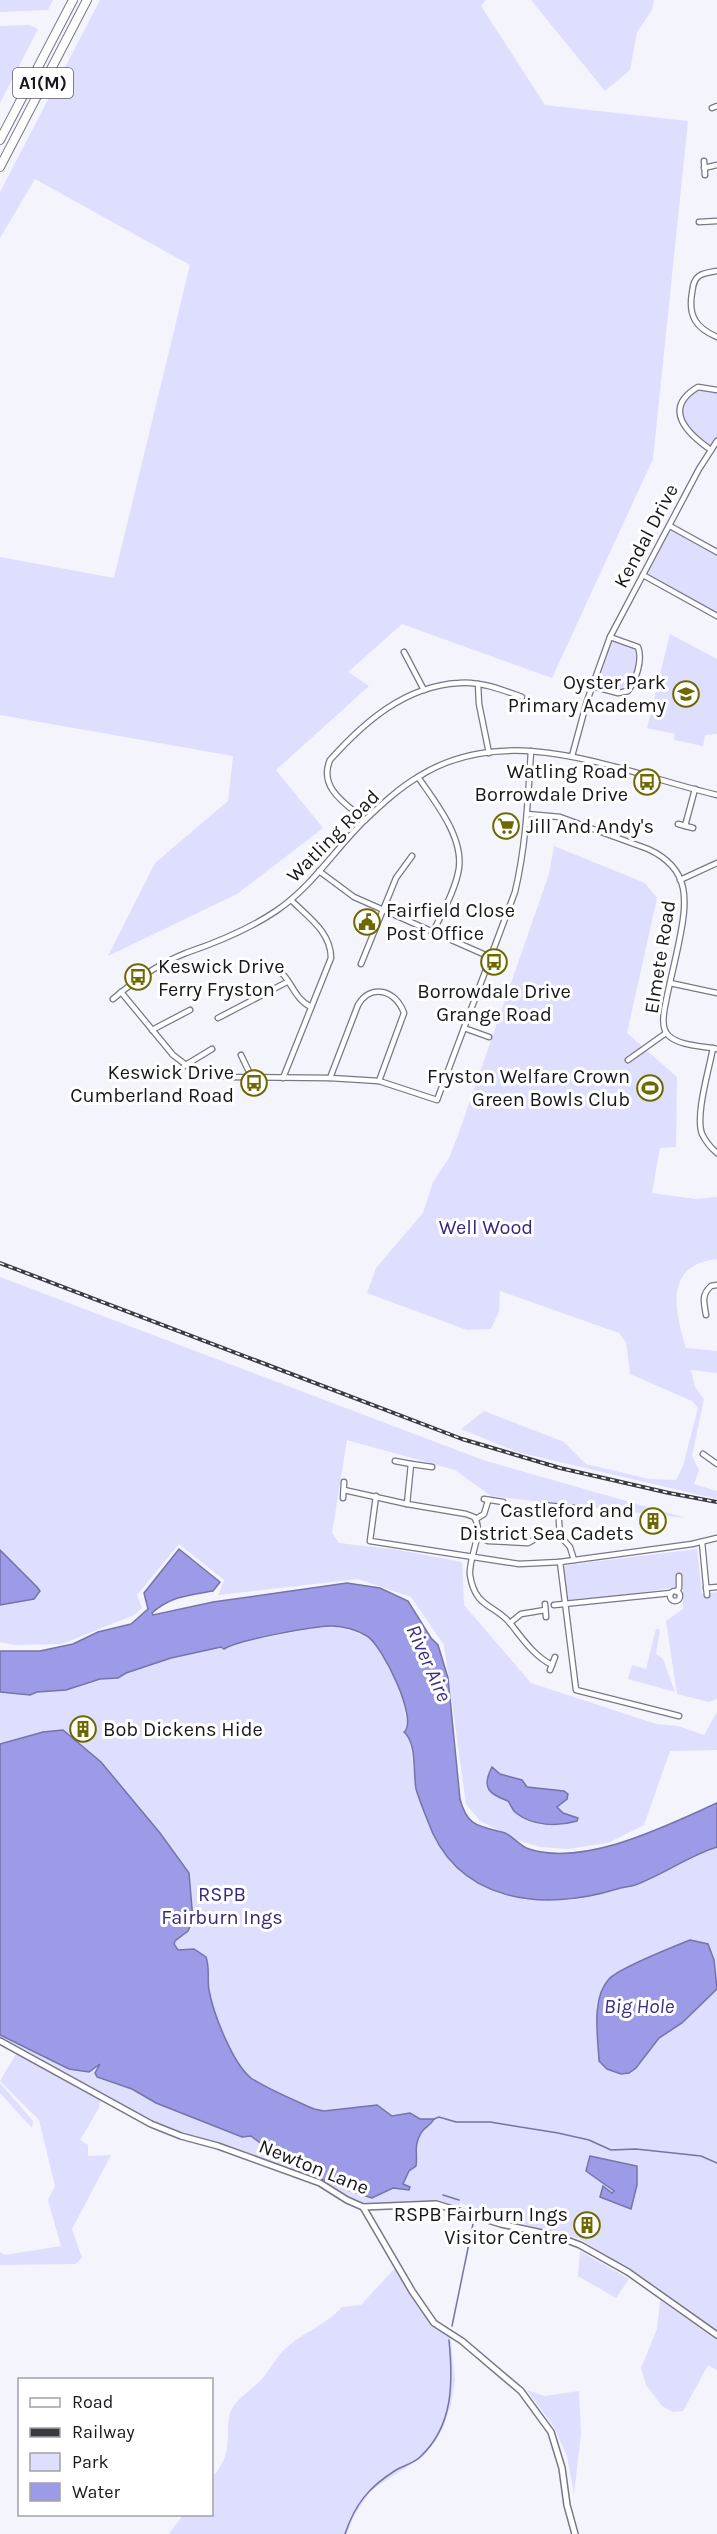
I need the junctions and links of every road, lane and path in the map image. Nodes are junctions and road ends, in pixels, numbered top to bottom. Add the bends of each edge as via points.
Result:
1 (73, 0) edge
2 (87, 0) edge
3 (0, 140) edge
4 (704, 161) dead end
5 (717, 165) edge
6 (0, 167) edge
7 (704, 168) junction
8 (705, 175) dead end
9 (717, 221) edge
10 (699, 222) dead end
11 (717, 271) edge
12 (717, 337) edge
13 (717, 390) edge
14 (717, 441) edge
15 (711, 450) junction
16 (670, 526) junction
17 (717, 552) edge
18 (643, 575) junction
19 (717, 616) edge
20 (610, 637) junction
21 (404, 652) dead end
22 (478, 684) junction
23 (592, 686) junction
24 (424, 690) junction
25 (522, 697) dead end
26 (531, 751) junction
27 (489, 753) junction
28 (573, 756) junction
29 (418, 777) junction
30 (695, 789) junction
31 (717, 795) edge
32 (527, 814) junction
33 (365, 820) junction
34 (678, 824) dead end
35 (685, 826) junction
36 (693, 828) dead end
37 (412, 856) dead end
38 (717, 863) edge
39 (319, 871) junction
40 (680, 880) junction
41 (291, 900) junction
42 (381, 910) junction
43 (433, 932) junction
44 (490, 957) junction
45 (361, 964) dead end
46 (273, 967) dead end
47 (288, 982) junction
48 (670, 982) junction
49 (121, 992) junction
50 (717, 993) edge
51 (113, 999) dead end
52 (311, 1007) junction
53 (190, 1010) dead end
54 (218, 1018) dead end
55 (464, 1028) junction
56 (153, 1030) junction
57 (666, 1033) junction
58 (489, 1037) dead end
59 (212, 1049) dead end
60 (715, 1049) edge
61 (241, 1055) dead end
62 (628, 1060) dead end
63 (184, 1066) junction
64 (252, 1078) junction
65 (283, 1078) junction
66 (330, 1078) junction
67 (380, 1081) junction
68 (717, 1153) edge
69 (717, 1285) edge
70 (706, 1315) dead end
71 (703, 1454) dead end
72 (394, 1461) dead end
73 (716, 1462) edge
74 (411, 1464) junction
75 (432, 1467) dead end
76 (344, 1482) dead end
77 (344, 1490) junction
78 (376, 1496) junction
79 (343, 1498) dead end
80 (503, 1502) dead end
81 (407, 1504) junction
82 (541, 1504) dead end
83 (558, 1507) junction
84 (586, 1509) dead end
85 (476, 1520) junction
86 (477, 1536) junction
87 (560, 1536) junction
88 (717, 1540) edge
89 (703, 1542) junction
90 (471, 1558) junction
91 (574, 1560) junction
92 (560, 1562) junction
93 (679, 1576) dead end
94 (717, 1587) edge
95 (706, 1588) junction
96 (707, 1594) dead end
97 (545, 1604) dead end
98 (554, 1605) dead end
99 (564, 1605) junction
100 (545, 1610) junction
101 (546, 1617) dead end
102 (510, 1623) junction
103 (555, 1657) dead end
104 (678, 1716) dead end
105 (0, 2041) edge
106 (363, 2207) junction
107 (717, 2335) edge
108 (575, 2534) edge

1 - 3 highway, A1(M)
2 - 6 highway, A1(M)
4 - 7 street
5 - 7 street
7 - 8 street
9 - 10 street
11 - 12 street via 699,276 693,284 690,311 692,318
13 - 15 street via 698,387 686,397 681,410 690,435
14 - 15 street, Kendal Drive
15 - 16 street, Kendal Drive
16 - 17 street
16 - 18 street, Kendal Drive
18 - 19 street
18 - 20 street, Kendal Drive
20 - 23 street, Kendal Drive
20 - 23 street via 638,647 641,654 634,683 628,691 618,693
21 - 24 street
22 - 24 street
22 - 25 street
22 - 27 street
23 - 28 street, Kendal Drive
24 - 33 street via 372,717 330,760 329,785
26 - 27 street, Watling Road
26 - 28 street, Watling Road
26 - 32 street
27 - 29 street, Watling Road via 456,759
28 - 30 street, Watling Road
29 - 33 street, Watling Road
29 - 43 street via 440,811 459,855 458,870
30 - 31 street, Watling Road
30 - 35 street
32 - 40 street, Elmete Road via 560,817 655,852 670,863
32 - 44 street via 514,892
33 - 39 street, Watling Road
34 - 35 street
35 - 36 street
37 - 42 street
38 - 40 street
39 - 41 street, Watling Road
39 - 42 street via 342,890
40 - 48 street, Elmete Road via 685,910
41 - 49 street, Watling Road via 232,937 168,962
41 - 52 street via 324,933 331,947 331,958
42 - 43 street
42 - 45 street
43 - 44 street
44 - 55 street
46 - 47 street via 281,970
47 - 52 street via 296,997
47 - 54 street
48 - 50 street
48 - 57 street, Elmete Road via 664,1011
49 - 51 street, Watling Road
49 - 56 street
52 - 65 street
53 - 56 street
55 - 58 street
55 - 67 street via 437,1100
56 - 63 street
57 - 60 street, Elmete Road via 676,1040
57 - 62 street, Elmete Road
59 - 63 street
60 - 68 street via 700,1120 702,1133
61 - 64 street
63 - 64 street via 207,1075
64 - 65 street
65 - 66 street
66 - 67 street
66 - 67 street via 362,997 378,990 395,997 404,1013
69 - 70 street via 705,1291
71 - 73 street
72 - 74 street
74 - 75 street
74 - 81 street
76 - 77 street
77 - 78 street
77 - 79 street
78 - 81 street
78 - 90 street via 370,1541
80 - 85 street via 486,1500 484,1514
81 - 85 street via 465,1514
82 - 83 street
83 - 84 street
83 - 87 street
85 - 86 street
86 - 87 street via 488,1541 528,1543 539,1537
86 - 90 street
87 - 91 street via 570,1547
88 - 89 street
89 - 91 street
89 - 95 street
90 - 92 street via 519,1564
90 - 102 street via 470,1574 479,1598
91 - 92 street
92 - 99 street
93 - 99 street via 679,1588 674,1592
94 - 95 street
95 - 96 street
97 - 100 street
98 - 99 street
99 - 104 street via 576,1690
100 - 101 street
100 - 102 street via 521,1614
102 - 103 street via 551,1667
105 - 106 street, Newton Lane via 151,2124 320,2183
106 - 107 street, Newton Lane via 436,2204 564,2239 628,2272
106 - 108 street via 434,2323 462,2341 521,2391 551,2432

